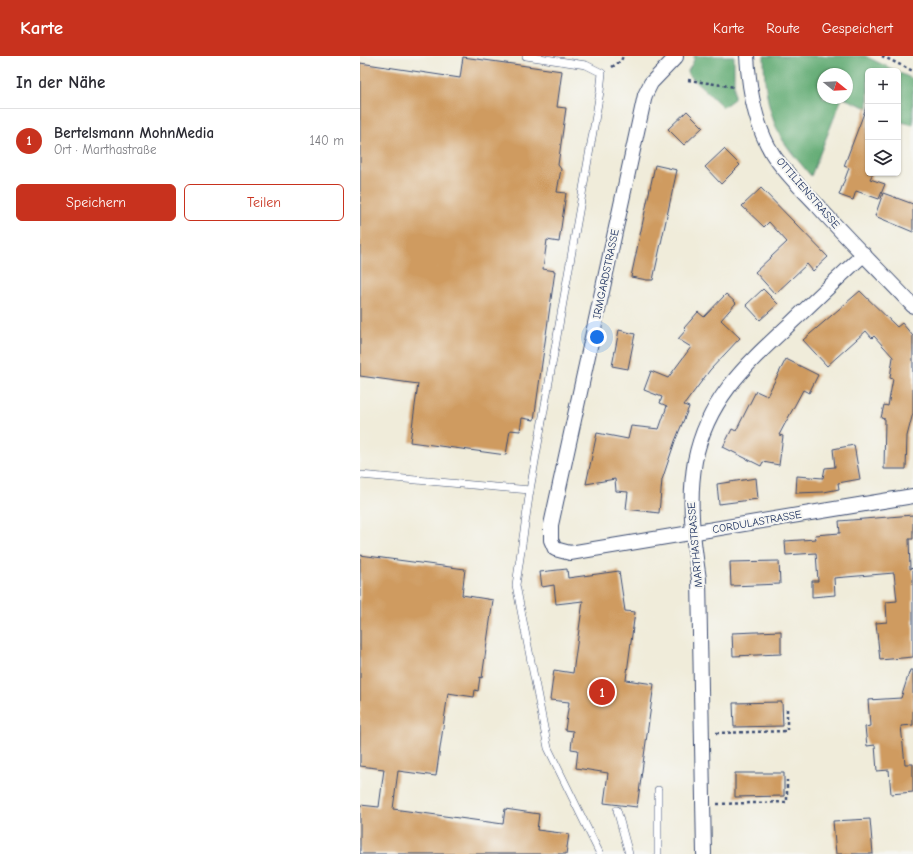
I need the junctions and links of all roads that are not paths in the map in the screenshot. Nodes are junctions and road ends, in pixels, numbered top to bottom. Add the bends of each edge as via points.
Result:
1 (526, 56) edge
2 (747, 56) edge
3 (676, 57) dead end
4 (864, 254) junction
5 (913, 306) edge
6 (360, 475) edge
7 (530, 490) junction
8 (913, 496) edge
9 (692, 533) junction
10 (555, 548) joint
11 (658, 790) dead end
12 (617, 810) dead end
13 (600, 854) edge
14 (629, 854) edge
15 (658, 854) edge
16 (704, 854) edge

1 - 7 lane via 586,65 602,73
2 - 4 street, OTTILIENSTRASSE via 749,86 772,153
3 - 10 street, IRMGARDSTRASSE via 651,83 645,94 552,524 551,540
4 - 5 street, OTTILIENSTRASSE
4 - 9 street, MARTHASTRASSE via 752,358 717,402 707,420 695,461 691,495
6 - 7 lane
7 - 13 lane via 516,585 548,748
8 - 9 street, CORDULASTRASSE
9 - 10 street, CORDULASTRASSE via 570,553
9 - 16 street, MARTHASTRASSE via 699,579
11 - 15 lane
12 - 14 lane

